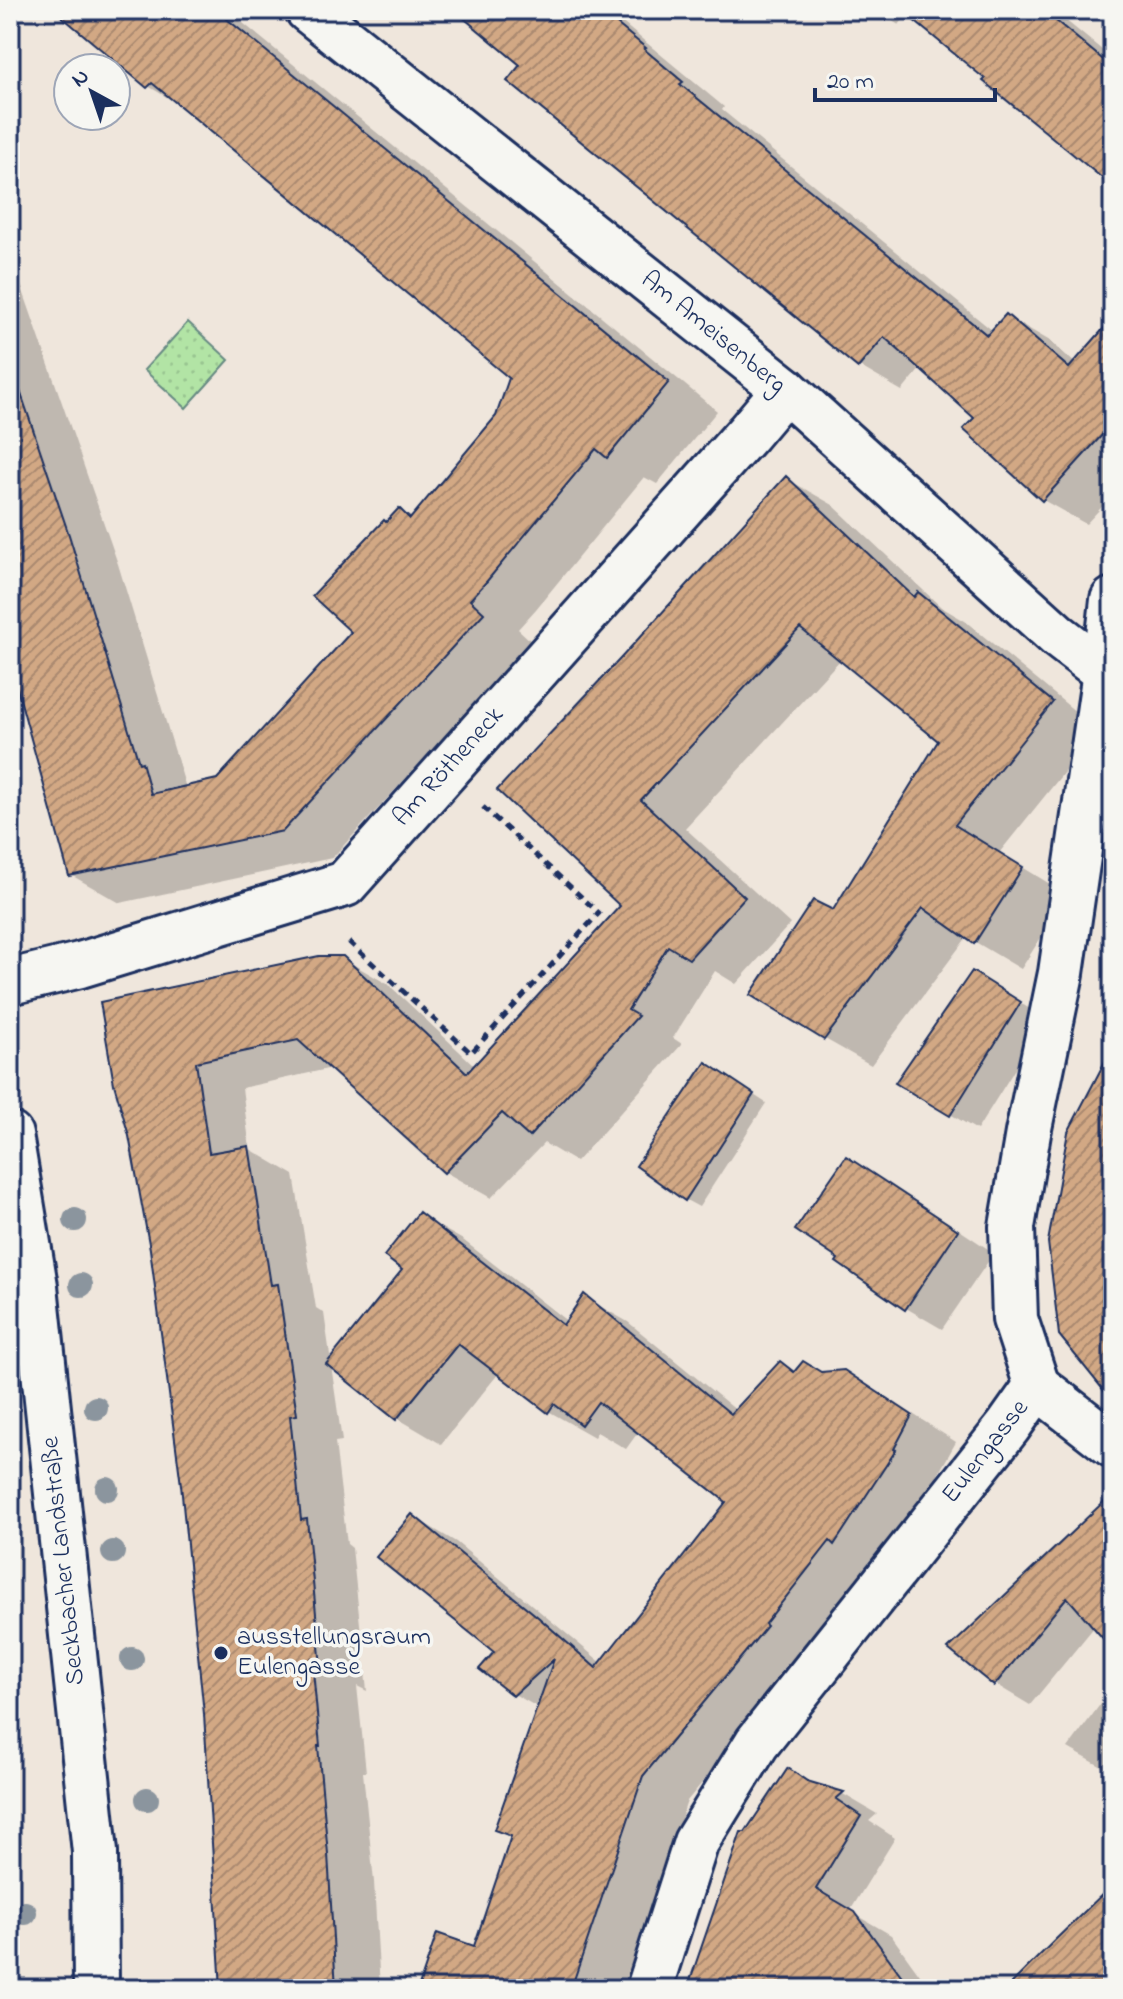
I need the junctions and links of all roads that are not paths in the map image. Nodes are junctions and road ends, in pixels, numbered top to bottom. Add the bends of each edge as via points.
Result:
1 (308, 10) edge
2 (785, 389) junction
3 (1113, 600) edge
4 (1105, 672) junction
5 (10, 982) edge
6 (10, 1135) edge
7 (1037, 1386) junction
8 (1113, 1445) edge
9 (96, 1989) edge
10 (649, 1989) edge

1 - 2 street, Am Ameisenberg
2 - 4 street, Am Ameisenberg via 1058,636
2 - 5 street, Am Rötheneck via 345,884
3 - 4 street, Eulengasse
4 - 7 street, Eulengasse via 1061,973 1012,1227 1015,1319
6 - 9 street, Seckbacher Landstraße via 35,1286 95,1852
7 - 8 street
7 - 10 street, Eulengasse via 757,1743 696,1842

